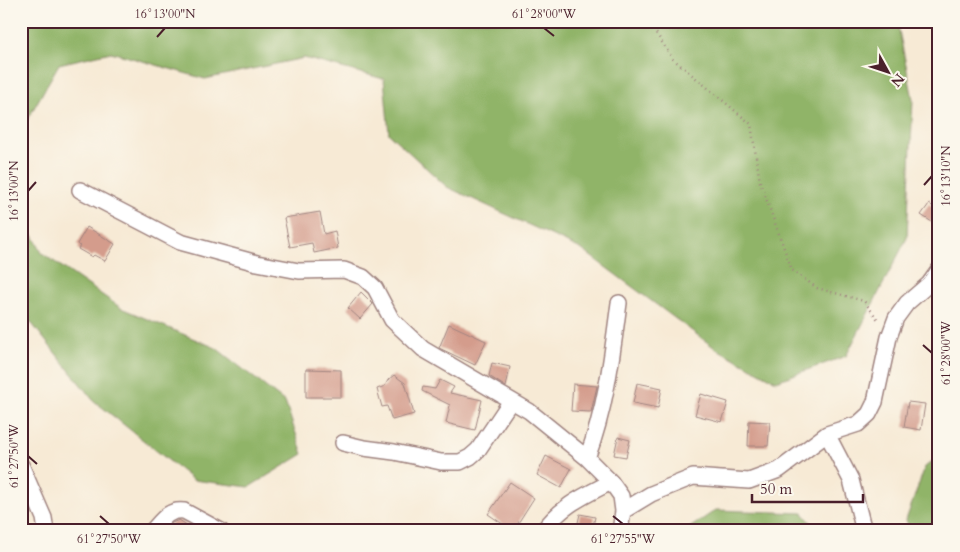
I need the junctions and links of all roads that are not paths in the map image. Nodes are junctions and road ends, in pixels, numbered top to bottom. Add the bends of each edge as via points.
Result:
1 (80, 190) dead end
2 (939, 270) edge
3 (619, 303) dead end
4 (512, 401) junction
5 (827, 434) junction
6 (343, 443) dead end
7 (587, 458) junction
8 (21, 466) edge
9 (611, 482) junction
10 (623, 511) junction
11 (48, 530) edge
12 (152, 531) edge
13 (221, 531) edge
14 (544, 531) edge
15 (620, 531) edge
16 (864, 531) edge

1 - 4 street via 180,242 274,266 299,270 344,270 363,277 376,288 392,320 423,348
2 - 5 street via 896,318 875,402 869,414 858,424
3 - 7 street via 603,408
4 - 6 street via 478,450 460,462 441,462
4 - 7 street
5 - 10 street via 778,470 749,480 693,477 651,494
5 - 16 street via 851,480
7 - 9 street
8 - 11 street
9 - 10 street via 621,496
9 - 14 street via 574,501
10 - 15 street
12 - 13 street via 170,512 178,510

